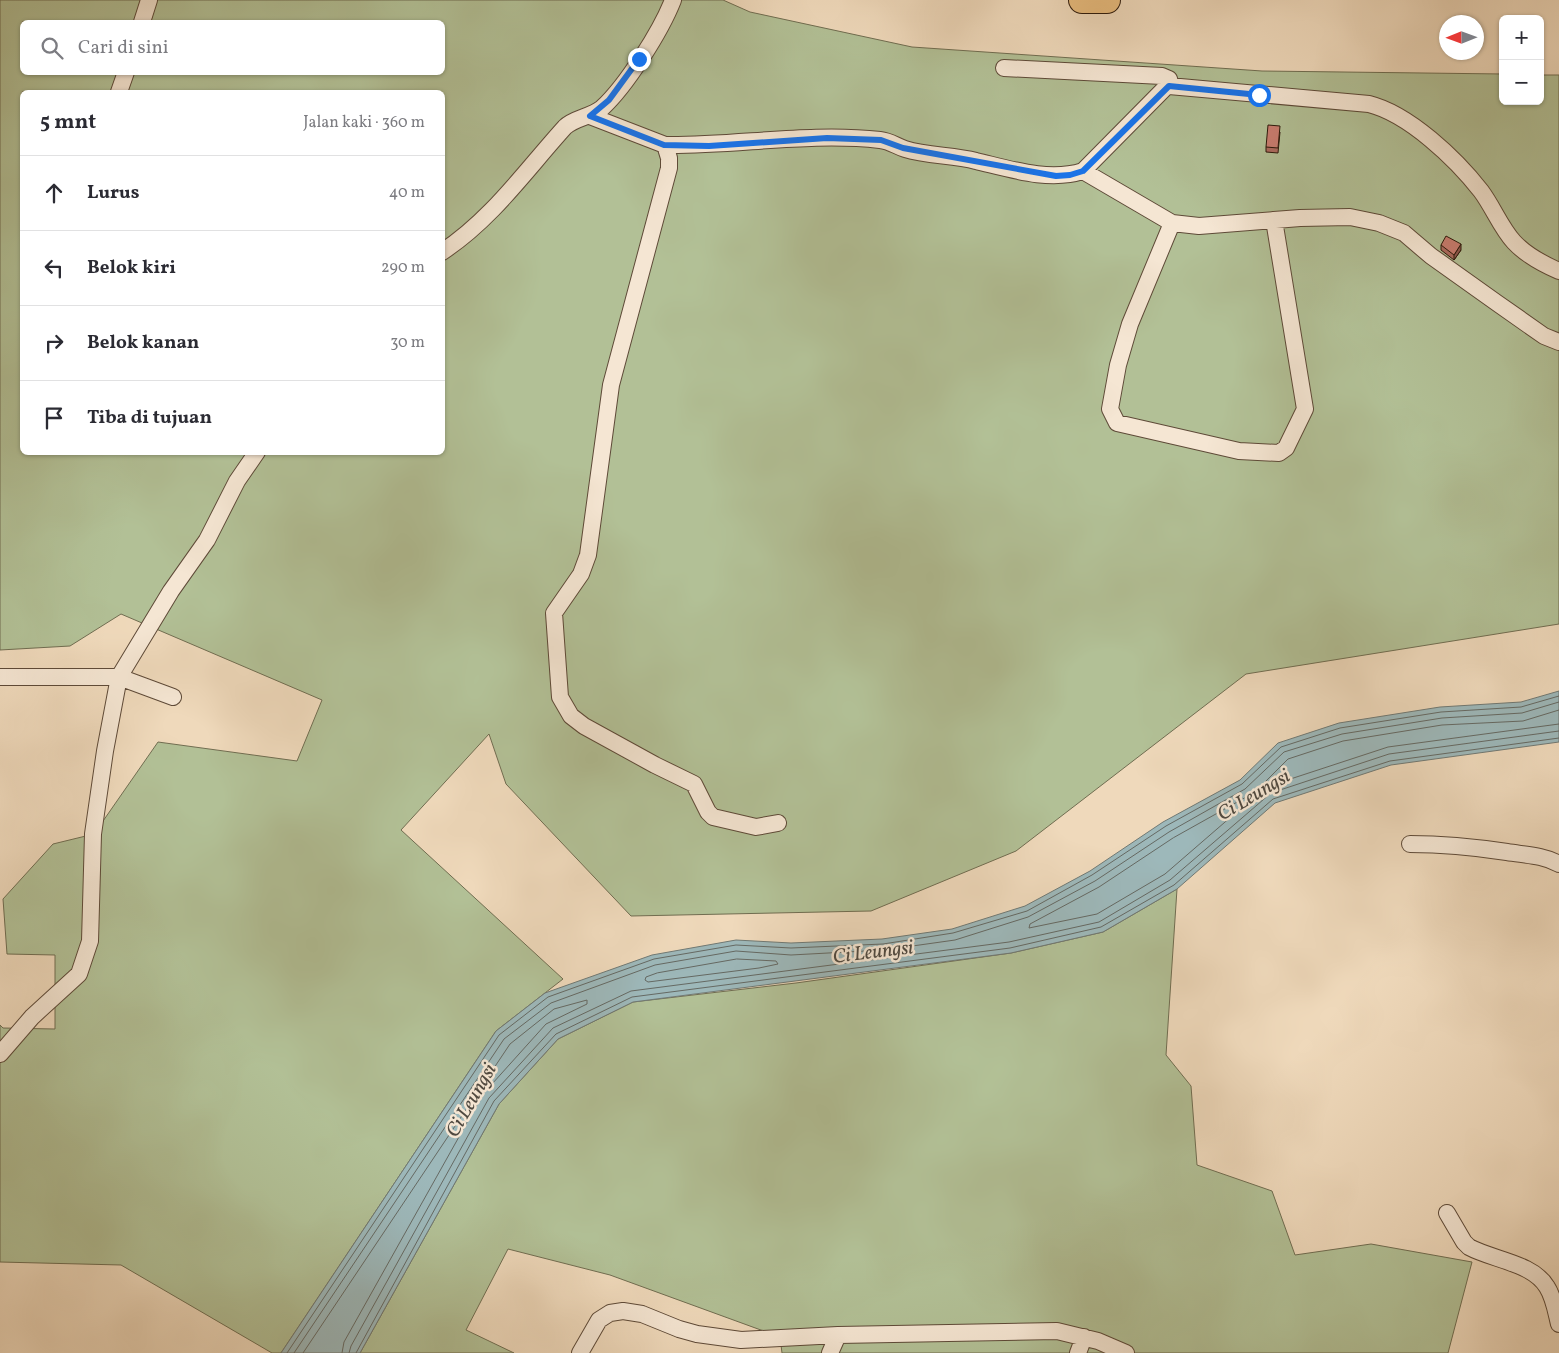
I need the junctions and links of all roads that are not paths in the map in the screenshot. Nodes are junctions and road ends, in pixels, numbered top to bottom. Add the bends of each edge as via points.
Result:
1 (149, 0) edge
2 (673, 0) edge
3 (1082, 0) edge
4 (1107, 0) edge
5 (143, 20) edge
6 (1004, 68) dead end
7 (125, 75) edge
8 (1169, 86) junction
9 (120, 90) edge
10 (590, 116) junction
11 (664, 145) junction
12 (1083, 171) junction
13 (1274, 220) junction
14 (1172, 223) junction
15 (445, 250) edge
16 (1559, 271) edge
17 (1559, 342) edge
18 (255, 455) edge
19 (0, 677) edge
20 (120, 677) junction
21 (173, 697) dead end
22 (778, 824) dead end
23 (1410, 844) dead end
24 (1559, 864) edge
25 (0, 1054) edge
26 (1447, 1214) dead end
27 (1559, 1324) edge
28 (838, 1335) junction
29 (1084, 1337) junction
30 (580, 1353) edge
31 (830, 1353) edge
32 (1078, 1353) edge
33 (1126, 1353) edge

1 - 5 street
2 - 10 street via 649,46 609,100
3 - 4 main road
6 - 8 street via 1162,76 1169,79
7 - 9 street
8 - 12 street
8 - 16 street via 1382,107 1422,134 1461,168 1482,192 1514,242 1527,254
10 - 11 street
10 - 15 street via 567,125 512,190 461,240
11 - 12 street via 709,146 827,138 881,140 903,148 1020,171 1056,176
11 - 22 street via 669,168 611,385 588,555 581,574 554,613 560,698 571,716 584,726 694,784 713,817 756,827
12 - 14 street
13 - 14 street via 1199,226
13 - 14 street via 1305,410 1286,448 1279,453 1239,451 1147,428 1123,426 1117,423 1110,408 1130,324
13 - 17 street via 1350,217 1404,233 1431,256 1544,336
18 - 20 street via 237,480 207,540 166,599
19 - 20 street
20 - 21 street
20 - 25 street via 93,834 88,949 78,974 32,1017
23 - 24 street via 1479,848 1542,857
26 - 27 street via 1470,1247 1522,1268 1544,1282
28 - 29 street via 1057,1331
28 - 30 street via 762,1340 717,1338 679,1330 642,1314 623,1311 599,1320
28 - 31 street
29 - 32 street
29 - 33 street

